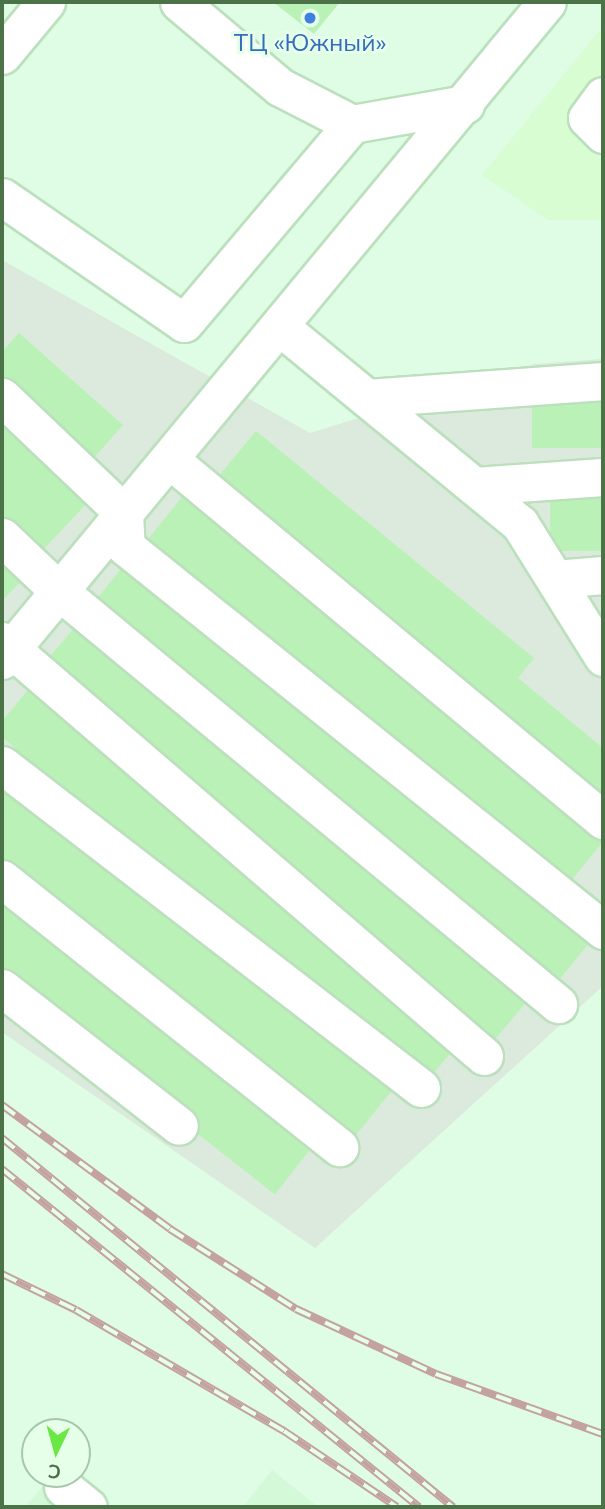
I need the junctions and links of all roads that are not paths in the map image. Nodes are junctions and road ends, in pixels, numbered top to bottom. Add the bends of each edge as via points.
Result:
1 (46, 2) edge
2 (179, 2) edge
3 (547, 2) edge
4 (2, 55) edge
5 (603, 96) edge
6 (465, 104) junction
7 (352, 124) junction
8 (603, 134) edge
9 (2, 197) edge
10 (279, 326) junction
11 (603, 381) edge
12 (2, 397) edge
13 (367, 398) junction
14 (169, 459) junction
15 (603, 477) edge
16 (474, 486) junction
17 (124, 513) junction
18 (2, 537) edge
19 (603, 575) edge
20 (555, 579) junction
21 (59, 591) junction
22 (5, 650) edge
23 (603, 657) edge
24 (2, 765) edge
25 (603, 820) edge
26 (2, 880) edge
27 (603, 930) edge
28 (2, 988) edge
29 (558, 1004) dead end
30 (484, 1056) dead end
31 (421, 1088) dead end
32 (179, 1126) dead end
33 (339, 1147) dead end

1 - 4 street
2 - 7 street via 280,87
3 - 6 street
5 - 8 street via 587,118
6 - 7 street
6 - 10 street
7 - 9 street via 184,323
10 - 13 street
10 - 14 street
11 - 13 street
12 - 17 street
13 - 16 street
14 - 17 street
14 - 25 street
15 - 16 street
16 - 20 street via 520,524
17 - 21 street
17 - 27 street via 126,547
18 - 21 street
19 - 20 street
20 - 23 street
21 - 22 street
21 - 29 street
22 - 30 street
24 - 31 street
26 - 33 street
28 - 32 street

